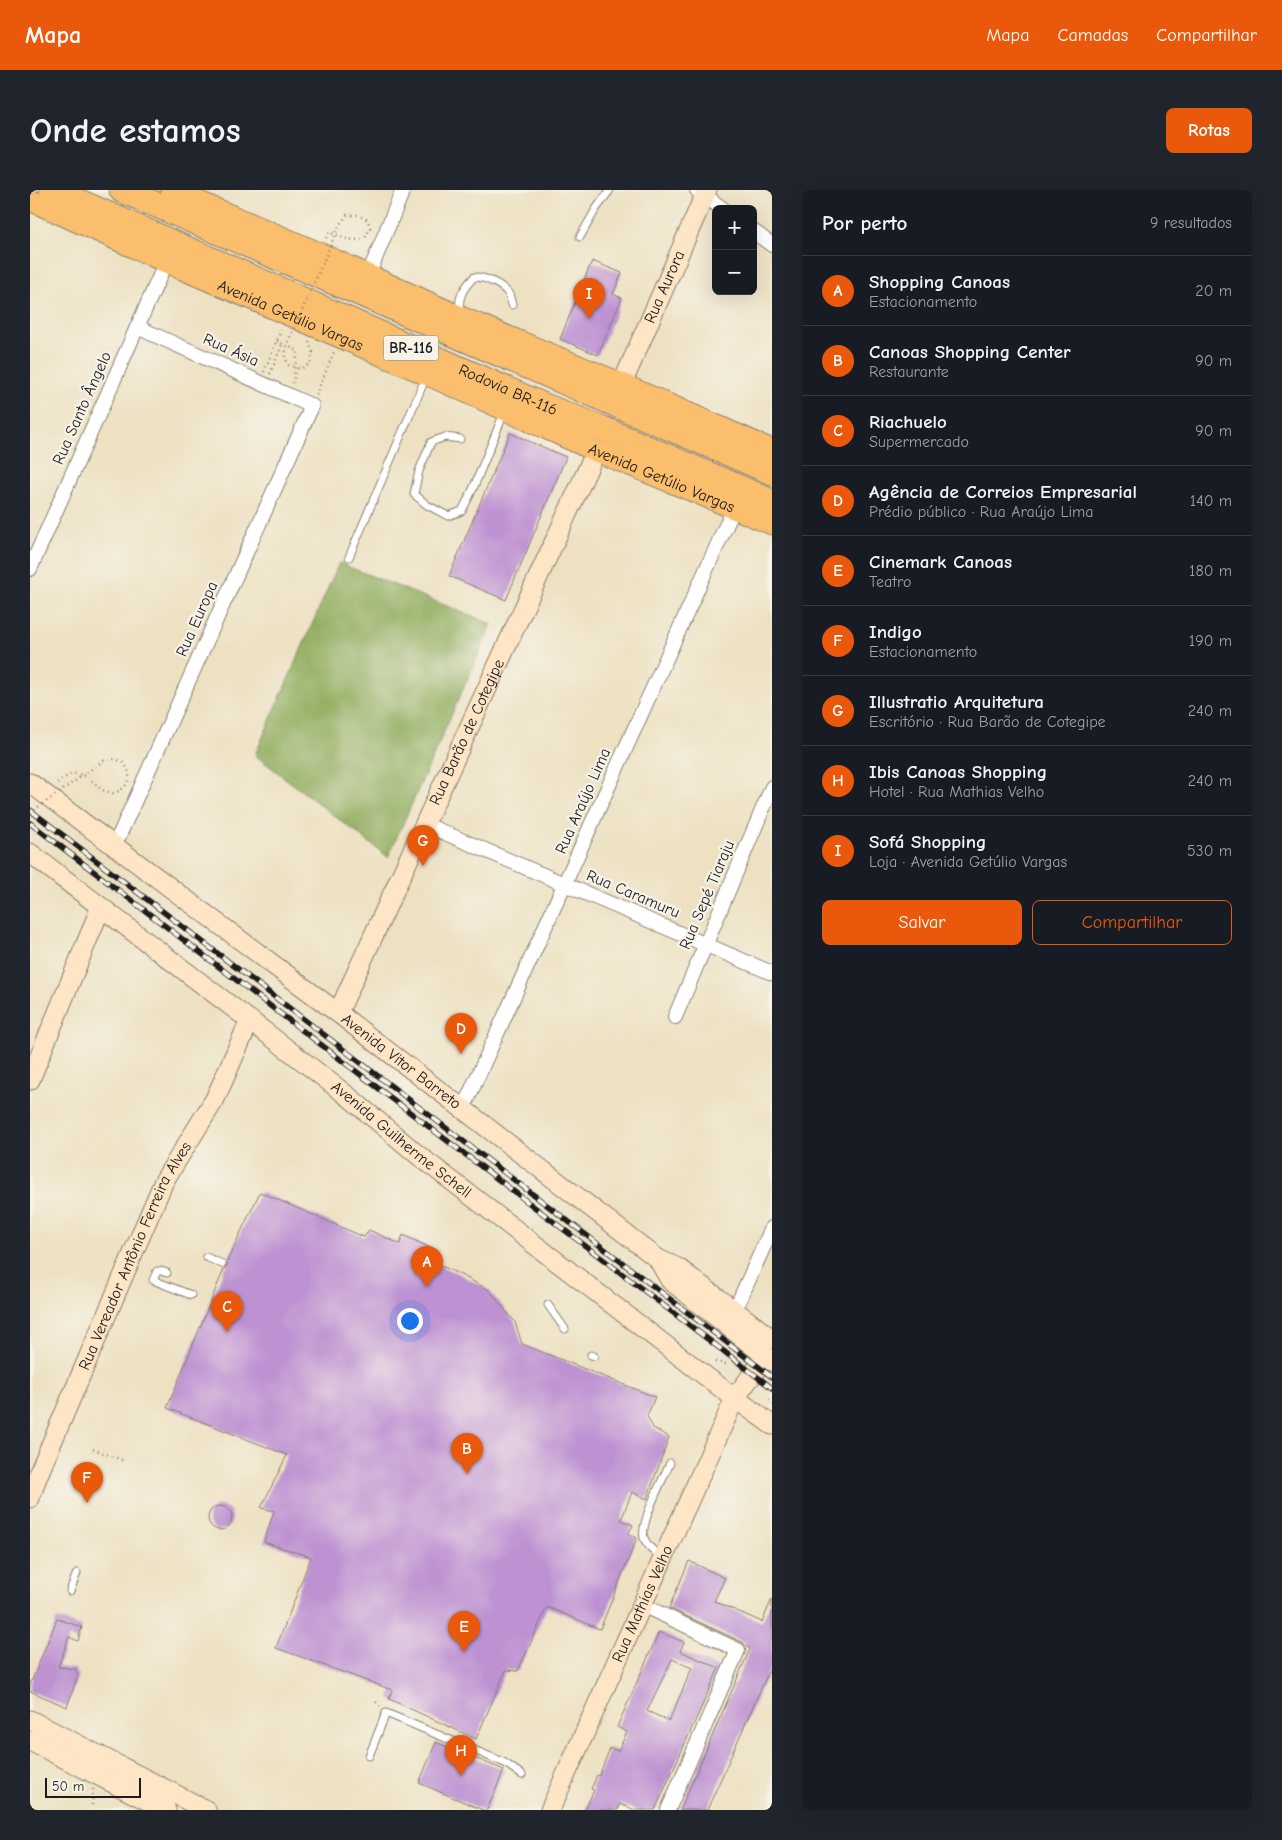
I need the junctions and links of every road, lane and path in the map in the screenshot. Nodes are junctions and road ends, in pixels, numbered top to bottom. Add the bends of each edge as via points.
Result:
1 (52, 190) edge
2 (122, 190) edge
3 (171, 190) edge
4 (403, 190) edge
5 (610, 190) edge
6 (703, 192) edge
7 (196, 195) edge
8 (30, 200) edge
9 (718, 205) edge
10 (757, 234) edge
11 (580, 237) dead end
12 (772, 245) edge
13 (319, 253) junction
14 (166, 262) junction
15 (368, 276) junction
16 (512, 305) dead end
17 (463, 318) junction
18 (137, 327) junction
19 (340, 337) junction
20 (283, 344) junction
21 (313, 352) dead end
22 (431, 376) junction
23 (552, 377) junction
24 (263, 384) junction
25 (622, 384) junction
26 (291, 396) junction
27 (542, 405) junction
28 (312, 406) junction
29 (506, 410) junction
30 (460, 439) dead end
31 (772, 450) edge
32 (596, 451) junction
33 (772, 472) edge
34 (772, 502) edge
35 (734, 508) junction
36 (772, 524) edge
37 (349, 557) dead end
38 (30, 569) edge
39 (772, 787) edge
40 (37, 788) edge
41 (30, 813) edge
42 (424, 824) junction
43 (114, 847) junction
44 (30, 853) edge
45 (566, 884) junction
46 (101, 907) junction
47 (706, 944) junction
48 (772, 973) edge
49 (338, 1013) junction
50 (675, 1017) dead end
51 (250, 1020) junction
52 (30, 1080) edge
53 (463, 1108) junction
54 (772, 1228) edge
55 (206, 1257) dead end
56 (658, 1259) junction
57 (222, 1264) dead end
58 (167, 1273) dead end
59 (191, 1295) dead end
60 (548, 1305) dead end
61 (734, 1310) junction
62 (565, 1329) dead end
63 (767, 1351) edge
64 (730, 1395) junction
65 (770, 1399) dead end
66 (772, 1404) edge
67 (772, 1425) edge
68 (92, 1449) dead end
69 (122, 1460) dead end
70 (670, 1463) dead end
71 (30, 1498) edge
72 (664, 1557) junction
73 (77, 1573) dead end
74 (70, 1591) dead end
75 (642, 1605) junction
76 (30, 1720) edge
77 (30, 1741) edge
78 (369, 1756) dead end
79 (522, 1775) dead end
80 (94, 1788) dead end
81 (92, 1805) dead end
82 (166, 1810) edge
83 (206, 1810) edge
84 (550, 1810) edge
85 (668, 1810) edge

1 - 27 highway, Rodovia BR-116 / BR-116
2 - 23 highway, Rodovia BR-116 / BR-116
3 - 7 main road
4 - 15 street
5 - 11 lane
6 - 9 street
6 - 25 main road, Rua Aurora
7 - 13 main road
8 - 14 main road, Avenida Getúlio Vargas
10 - 12 street
13 - 15 main road
13 - 21 path, bridge via 329,232 351,240 365,238 370,228 368,220 358,215 347,215 340,224 336,233 287,344 284,356 288,365 300,369 310,364
14 - 18 street, Rua Santo Ângelo
14 - 19 main road, Avenida Getúlio Vargas
15 - 17 main road
16 - 17 lane via 509,294 503,289 483,277 474,277 458,304
17 - 23 highway, BR-116
17 - 25 main road
18 - 24 street, Rua Ásia
18 - 38 street, Rua Santo Ângelo
19 - 22 main road, Avenida Getúlio Vargas
19 - 28 path
20 - 24 path
20 - 24 path via 277,341
20 - 26 path via 298,351
22 - 27 highway, BR-116
22 - 29 main road, Avenida Getúlio Vargas
22 - 37 lane
23 - 33 highway, Rodovia BR-116 / BR-116
24 - 26 street, Rua Ásia
25 - 31 main road
26 - 28 street, Rua Ásia
27 - 34 highway, Rodovia BR-116 / BR-116
28 - 43 street, Rua Europa
29 - 30 lane via 462,511 448,516 414,494 431,442 445,436
29 - 32 main road, Avenida Getúlio Vargas
32 - 35 main road, Avenida Getúlio Vargas
32 - 42 main road, Rua Barão de Cotegipe
35 - 36 main road, Avenida Getúlio Vargas
35 - 45 street, Rua Araújo Lima
39 - 47 street, Rua Sepé Tiaraju
40 - 41 path, bridge via 79,772 89,778 102,790 113,793 128,783 129,772 120,761 103,761
40 - 43 main road, Avenida Vitor Barreto
42 - 45 street, Rua Caramuru
42 - 49 main road, Rua Barão de Cotegipe
43 - 49 main road, Avenida Vitor Barreto
44 - 46 main road, Avenida Guilherme Schell
45 - 47 street, Rua Caramuru
45 - 53 street, Rua Araújo Lima
46 - 51 main road, Avenida Guilherme Schell
46 - 52 main road
47 - 48 street, Rua Caramuru
47 - 50 street, Rua Sepé Tiaraju
49 - 53 main road, Avenida Vitor Barreto
51 - 64 main road, Avenida Guilherme Schell via 418,1155
51 - 71 main road, Rua Vereador Antônio Ferreira Alves via 215,1099 164,1180
53 - 56 main road, Avenida Vitor Barreto
54 - 61 street
55 - 57 lane
56 - 61 main road, Avenida Vitor Barreto via 678,1268
56 - 63 main road via 670,1280
58 - 59 lane via 158,1272 153,1280
60 - 62 lane
61 - 63 main road, Avenida Vitor Barreto
63 - 64 main road, Rua Mathias Velho
64 - 67 main road, Avenida Guilherme Schell
64 - 72 main road, Rua Mathias Velho
65 - 66 path
68 - 69 path
70 - 72 lane via 644,1525 644,1538 654,1552
72 - 75 main road, Rua Mathias Velho
73 - 74 lane
75 - 84 main road, Rua Mathias Velho
75 - 85 street via 738,1650
76 - 83 main road
77 - 82 main road
78 - 79 lane via 386,1713 504,1763
80 - 81 path

